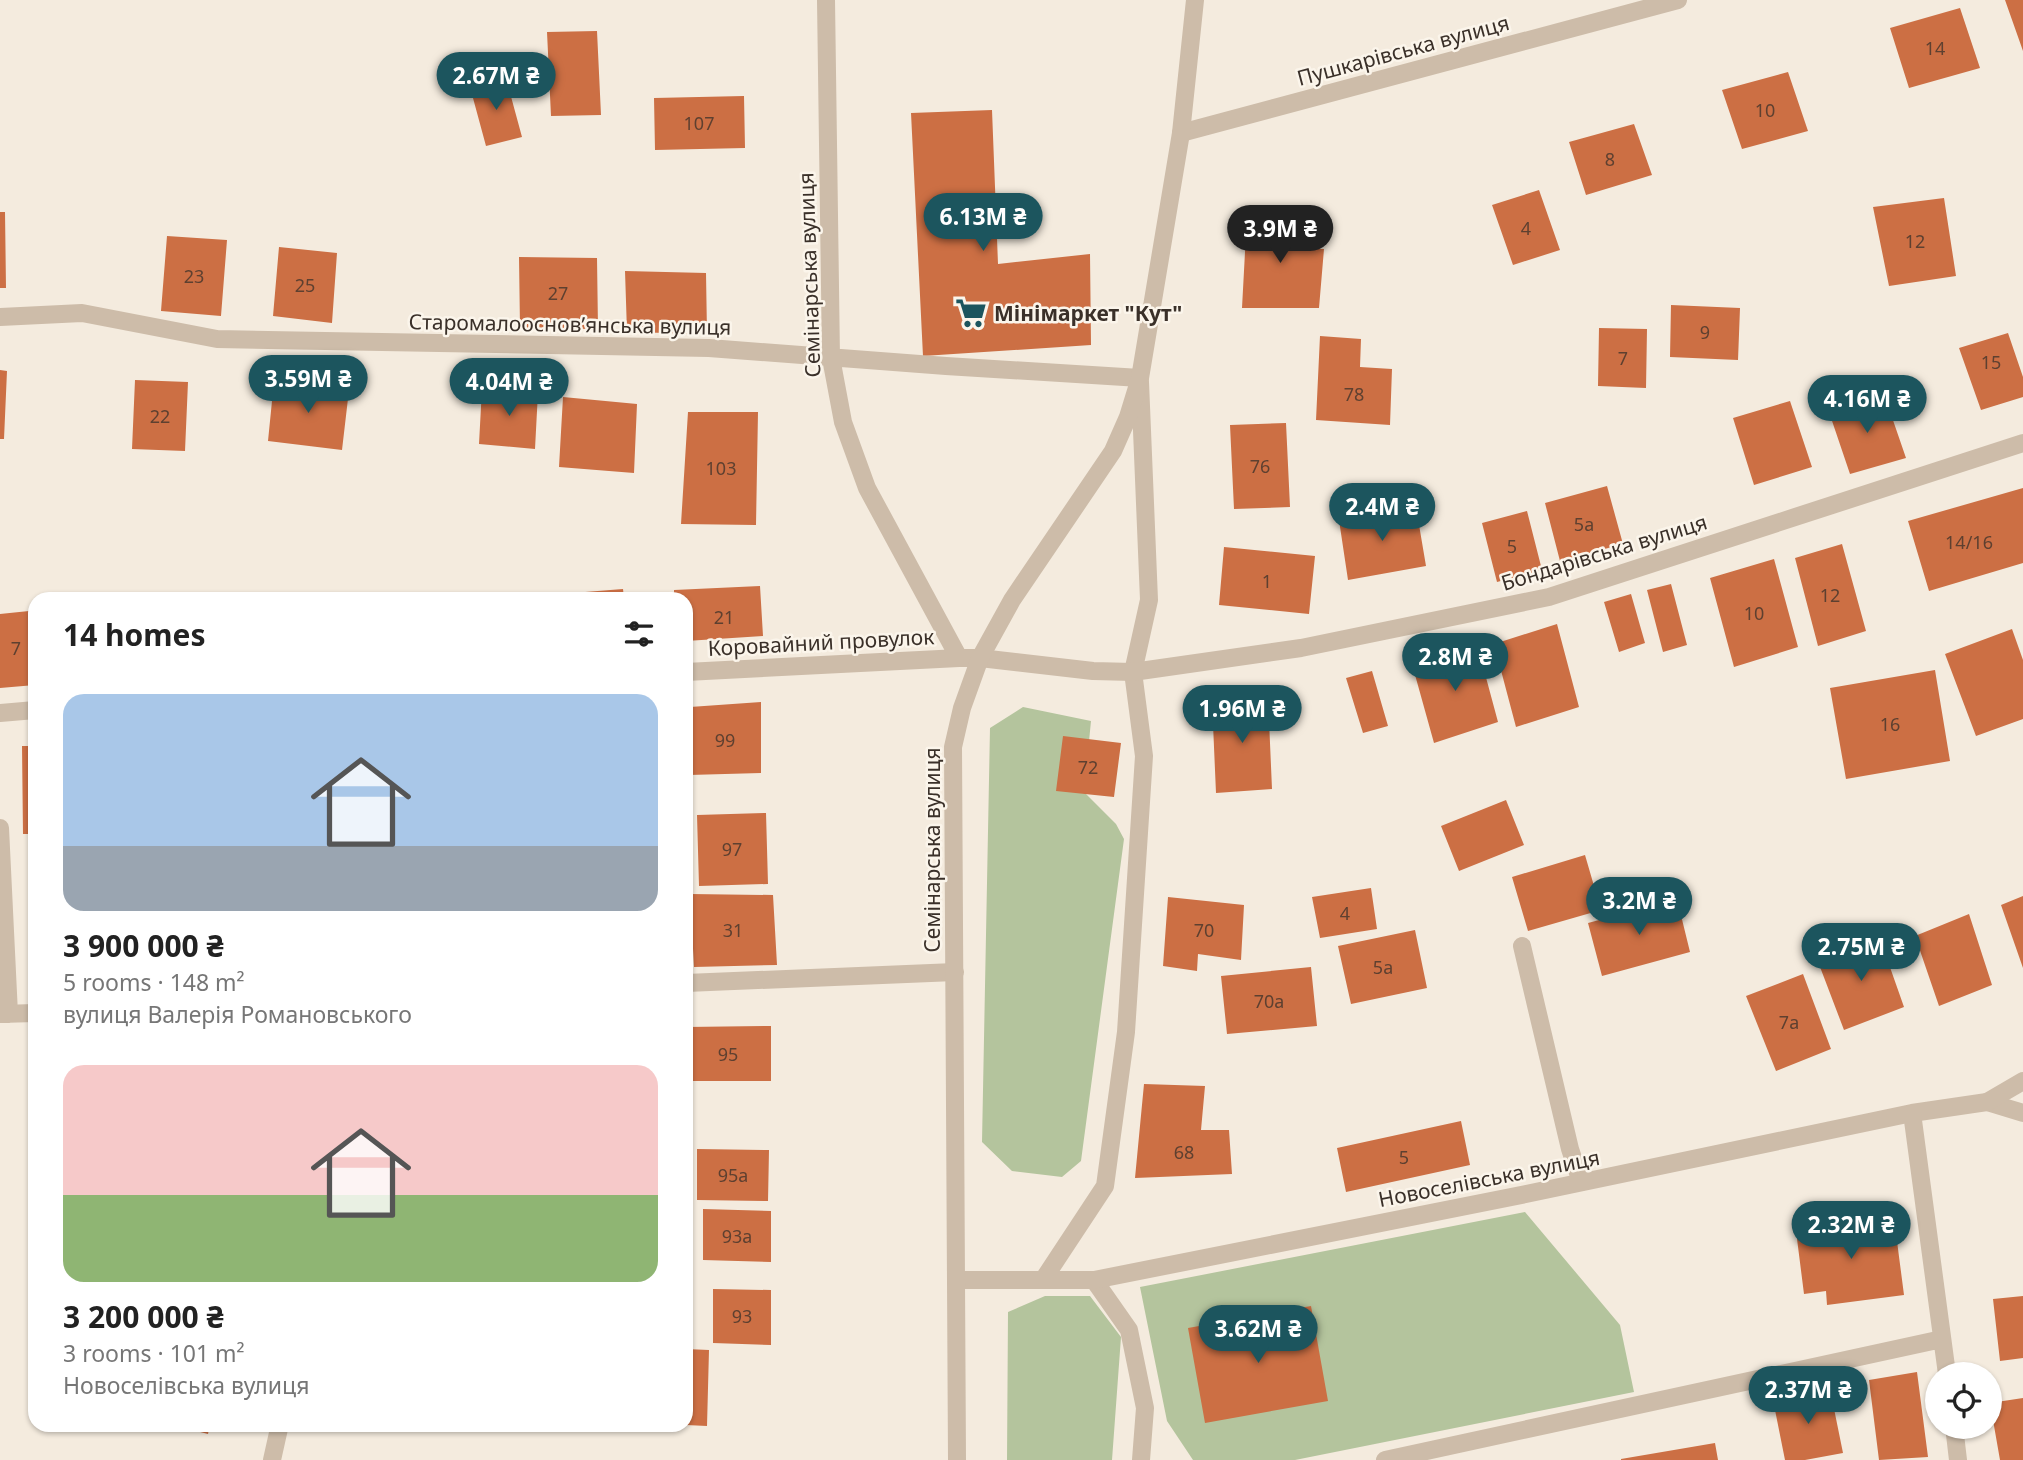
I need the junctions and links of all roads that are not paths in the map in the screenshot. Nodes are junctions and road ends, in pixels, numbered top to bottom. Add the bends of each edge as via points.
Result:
1 (826, 0) edge
2 (1195, 0) edge
3 (1678, 0) edge
4 (1181, 133) junction
5 (0, 317) edge
6 (831, 358) junction
7 (1140, 378) junction
8 (2023, 443) edge
9 (980, 657) junction
10 (958, 658) junction
11 (693, 672) edge
12 (1133, 672) junction
13 (28, 711) edge
14 (0, 713) edge
15 (0, 828) edge
16 (1522, 946) dead end
17 (955, 972) junction
18 (693, 983) edge
19 (28, 1013) edge
20 (4, 1014) edge
21 (2023, 1081) edge
22 (1987, 1102) junction
23 (1912, 1113) junction
24 (2023, 1113) edge
25 (1581, 1182) junction
26 (957, 1280) junction
27 (1044, 1280) junction
28 (1094, 1280) junction
29 (1942, 1339) junction
30 (1945, 1362) edge
31 (278, 1432) edge
32 (1956, 1439) edge
33 (272, 1460) edge
34 (957, 1460) edge
35 (1141, 1460) edge
36 (1385, 1460) edge
37 (1958, 1460) edge

1 - 6 street, Семінарська вулиця
2 - 4 street
3 - 4 street, Пушкарівська вулиця
4 - 7 street
5 - 6 street, Старомалооснов’янська вулиця via 82,313 217,339 709,348
6 - 7 street, Старомалооснов’янська вулиця
6 - 10 street, Семінарська вулиця via 843,422 867,488
7 - 9 street, Семінарська вулиця via 1113,451 1012,600
7 - 12 street via 1149,600
8 - 12 street, Бондарівська вулиця via 1549,597 1301,648
9 - 10 street
9 - 12 street, Бондарівська вулиця
9 - 17 street, Семінарська вулиця via 953,747
10 - 11 street, Коровайний провулок
12 - 27 street via 1144,756 1126,1032 1105,1186
13 - 14 street
15 - 20 street
16 - 25 street
17 - 18 street
17 - 26 street, Семінарська вулиця
19 - 20 street
21 - 22 street, Новоселівська вулиця
22 - 23 street, Новоселівська вулиця
22 - 24 street
23 - 25 street, Новоселівська вулиця
23 - 29 street
25 - 28 street, Новоселівська вулиця
26 - 27 street, Новоселівська вулиця
26 - 34 street, Семінарська вулиця
27 - 28 street, Новоселівська вулиця
28 - 35 street via 1129,1331 1145,1408
29 - 30 street
29 - 36 street
31 - 33 street
32 - 37 street

